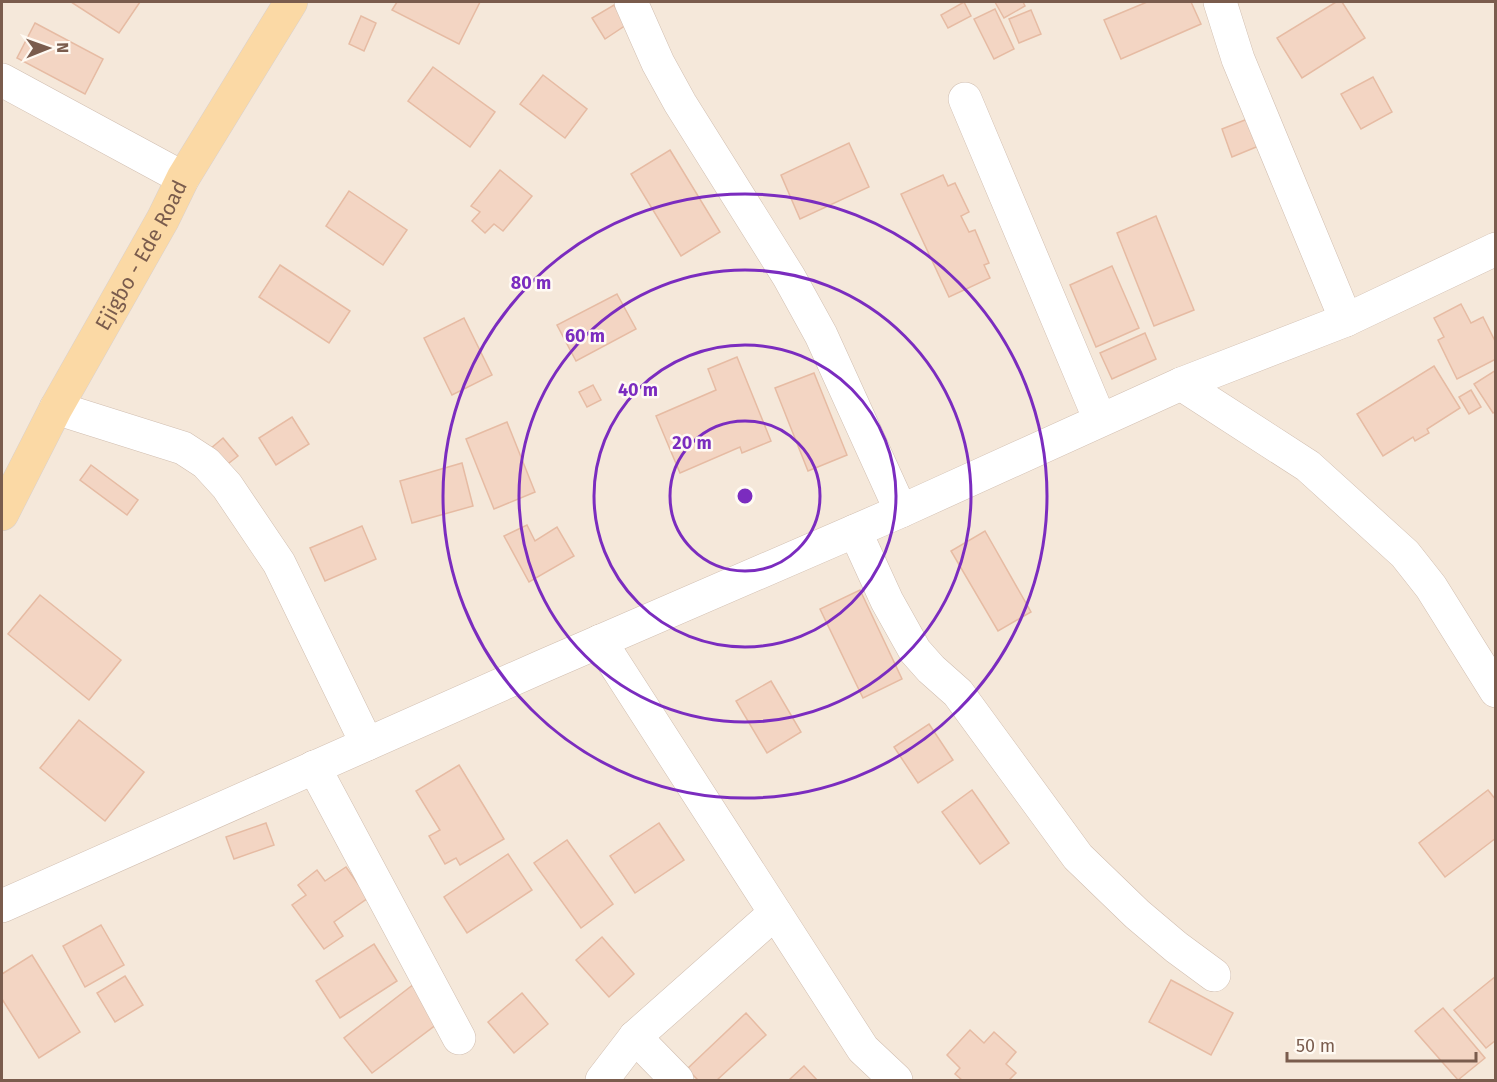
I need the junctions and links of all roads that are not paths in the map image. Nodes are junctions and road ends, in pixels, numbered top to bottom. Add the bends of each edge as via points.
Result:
1 (291, 2) edge
2 (631, 2) edge
3 (1220, 2) edge
4 (2, 80) edge
5 (965, 99) dead end
6 (183, 178) junction
7 (1496, 249) edge
8 (1346, 320) junction
9 (1181, 384) junction
10 (56, 408) junction
11 (1100, 420) junction
12 (901, 511) junction
13 (2, 514) edge
14 (855, 531) junction
15 (600, 641) junction
16 (1496, 691) edge
17 (367, 744) junction
18 (314, 767) junction
19 (2, 906) edge
20 (775, 913) junction
21 (1214, 975) dead end
22 (635, 1037) junction
23 (459, 1038) dead end
24 (602, 1080) edge
25 (677, 1080) edge
26 (896, 1080) edge

1 - 6 main road, Ejigbo - Ede Road
2 - 12 street via 680,103 821,335
3 - 8 street via 1238,59
4 - 6 street
5 - 11 street
6 - 10 main road, Ejigbo - Ede Road
7 - 8 street
8 - 9 street
9 - 11 street
9 - 16 street via 1308,466 1405,554 1431,587
10 - 13 main road, Ejigbo - Ede Road
10 - 17 street via 183,448 206,463 227,486 279,563
11 - 12 street
12 - 14 street
14 - 15 street
14 - 21 street via 915,651 958,693 1078,857 1176,947
15 - 17 street
15 - 20 street
17 - 18 street
18 - 19 street
18 - 23 street
20 - 22 street
20 - 26 street via 863,1049
22 - 24 street
22 - 25 street

